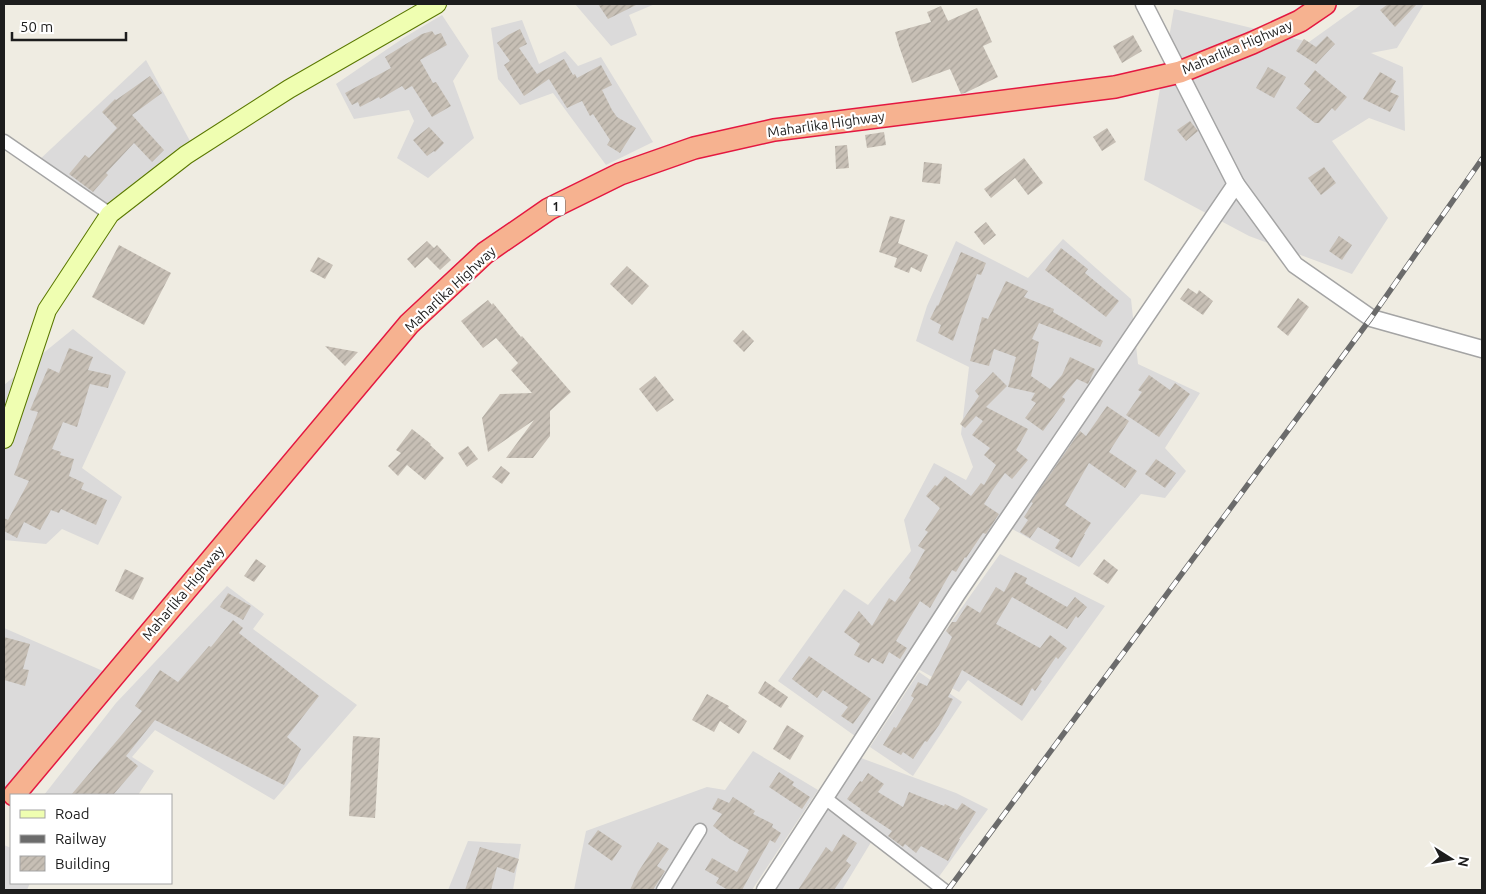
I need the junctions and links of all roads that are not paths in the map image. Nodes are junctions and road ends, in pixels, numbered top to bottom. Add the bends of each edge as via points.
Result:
1 (437, 4) edge
2 (1144, 4) edge
3 (1325, 4) edge
4 (1180, 72) junction
5 (4, 141) edge
6 (1236, 184) junction
7 (110, 214) junction
8 (1482, 349) edge
9 (4, 439) edge
10 (15, 794) edge
11 (825, 798) junction
12 (700, 830) dead end
13 (663, 890) edge
14 (766, 890) edge
15 (944, 890) edge

1 - 7 main road via 289,90 186,155
2 - 4 street
3 - 4 highway, Maharlika Highway / 1 via 1252,43
4 - 6 street
4 - 10 highway, Maharlika Highway / 1 via 1115,86 774,130 694,148 620,174 549,209 485,253 409,324
5 - 7 street
6 - 8 street via 1295,264 1371,318
6 - 11 street via 963,586
7 - 9 main road via 47,310
11 - 14 street
11 - 15 street
12 - 13 street

